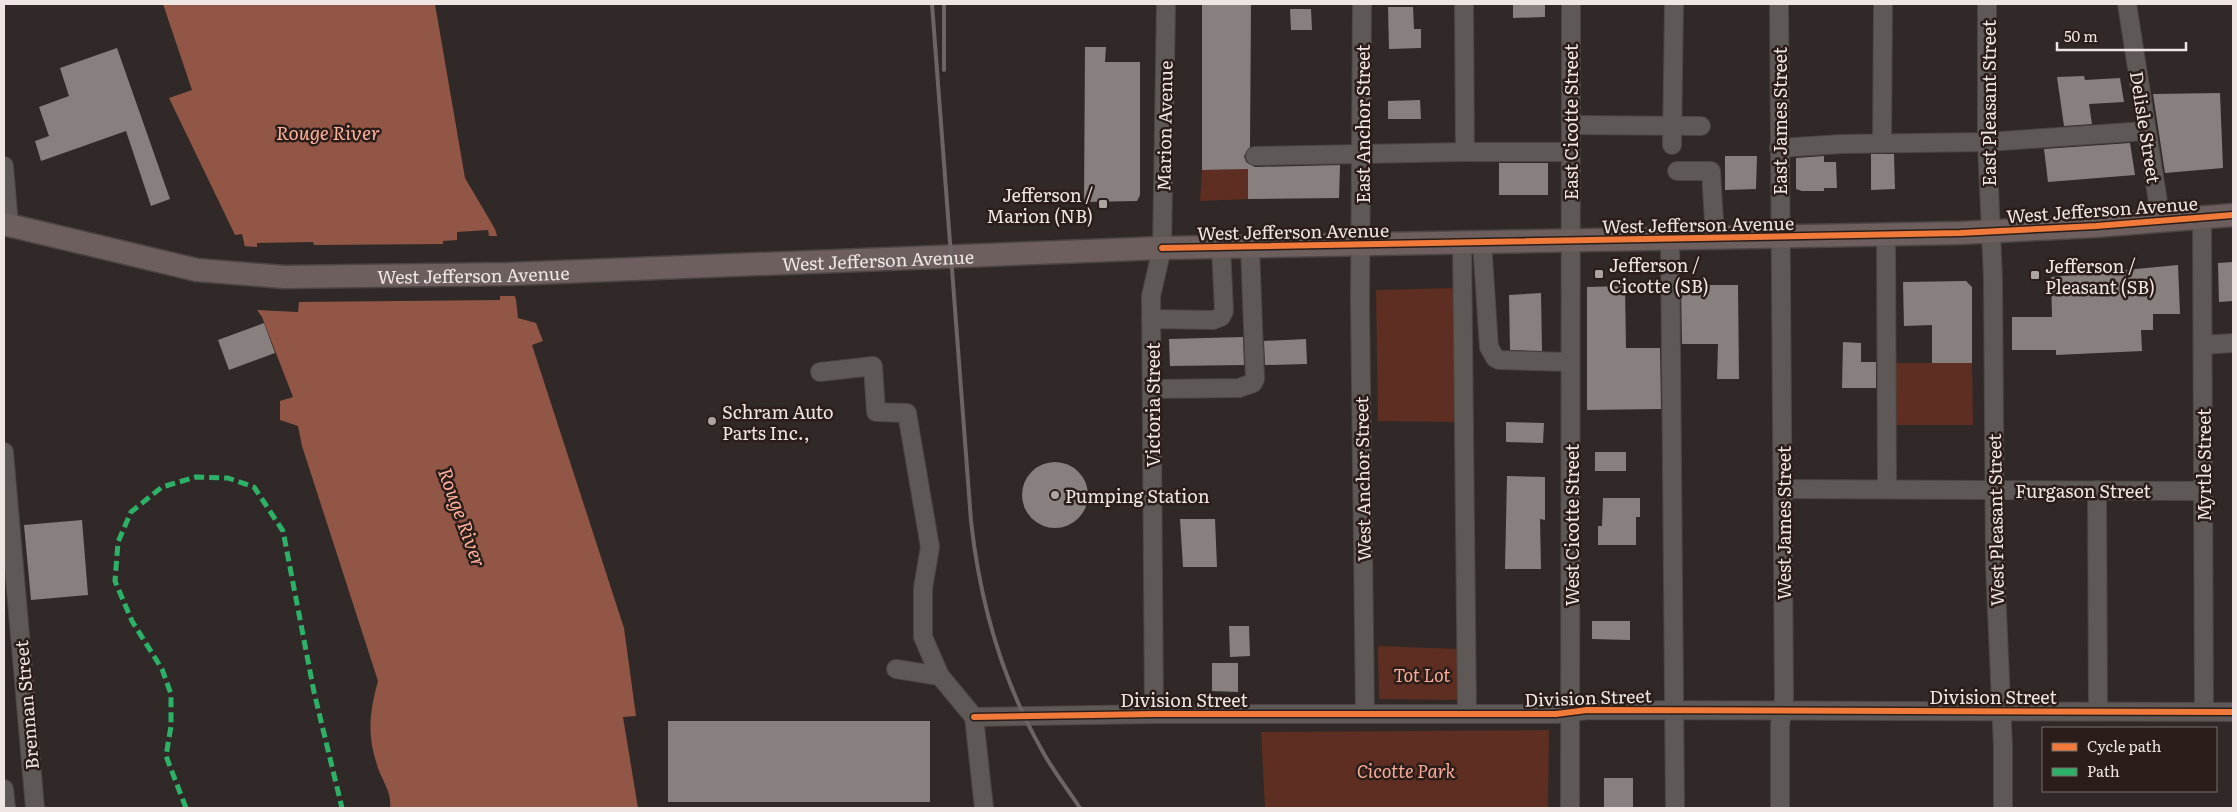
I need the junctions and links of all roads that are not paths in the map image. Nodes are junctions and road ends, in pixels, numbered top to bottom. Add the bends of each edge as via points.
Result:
1 (1166, 4) edge
2 (1362, 4) edge
3 (1464, 4) edge
4 (1571, 4) edge
5 (1674, 4) edge
6 (1779, 4) edge
7 (1883, 4) edge
8 (1987, 4) edge
9 (2127, 4) edge
10 (1570, 125) junction
11 (1673, 125) junction
12 (1701, 126) dead end
13 (2146, 131) junction
14 (1987, 142) junction
15 (1882, 143) junction
16 (1672, 145) dead end
17 (1779, 148) junction
18 (1465, 152) junction
19 (1570, 152) junction
20 (1362, 153) junction
21 (1255, 156) dead end
22 (4, 166) edge
23 (1677, 171) dead end
24 (2233, 215) edge
25 (2202, 218) junction
26 (2160, 221) junction
27 (6, 225) edge
28 (1990, 232) junction
29 (1886, 235) junction
30 (1780, 237) junction
31 (1715, 238) junction
32 (1670, 239) junction
33 (1570, 241) junction
34 (1472, 242) junction
35 (1361, 244) junction
36 (1221, 247) junction
37 (1250, 247) junction
38 (1162, 248) junction
39 (1152, 319) junction
40 (2233, 343) edge
41 (2203, 345) junction
42 (1570, 362) junction
43 (820, 372) dead end
44 (1152, 389) junction
45 (4, 452) edge
46 (1783, 489) junction
47 (1887, 489) junction
48 (1994, 490) junction
49 (2097, 490) junction
50 (2203, 491) junction
51 (896, 669) dead end
52 (940, 676) junction
53 (1674, 710) junction
54 (1782, 711) junction
55 (2001, 711) junction
56 (1570, 712) junction
57 (2098, 712) junction
58 (2204, 712) junction
59 (2233, 712) edge
60 (1365, 713) junction
61 (1154, 714) junction
62 (1467, 714) junction
63 (974, 717) junction
64 (4, 789) edge
65 (6, 808) edge
66 (35, 808) edge
67 (984, 808) edge
68 (1570, 808) edge
69 (1675, 808) edge
70 (1780, 808) edge
71 (2004, 808) edge

1 - 38 street, Marion Avenue
2 - 20 street, East Anchor Street
3 - 18 street
4 - 10 street, East Cicotte Street
5 - 11 street
6 - 17 street, East James Street
7 - 15 street
8 - 14 street, East Pleasant Street
9 - 13 street, Delisle Street
10 - 11 street
10 - 19 street, East Cicotte Street
11 - 12 street
11 - 16 street
13 - 14 street
13 - 26 street, Delisle Street
14 - 15 street
14 - 28 street, East Pleasant Street
15 - 17 street
17 - 30 street, East James Street
18 - 19 street
18 - 20 street
19 - 33 street, East Cicotte Street
20 - 21 street
20 - 35 street, East Anchor Street
22 - 27 street
23 - 31 street via 1711,171
24 - 25 main road, West Jefferson Avenue
25 - 26 main road, West Jefferson Avenue
25 - 41 street, Myrtle Street
26 - 28 main road, West Jefferson Avenue
27 - 38 main road, West Jefferson Avenue via 196,270 284,277 509,274
28 - 29 main road, West Jefferson Avenue
28 - 48 street, West Pleasant Street
29 - 30 main road, West Jefferson Avenue
29 - 47 street
30 - 31 main road, West Jefferson Avenue
30 - 46 street, West James Street
31 - 32 main road, West Jefferson Avenue
32 - 33 main road, West Jefferson Avenue
32 - 53 street
33 - 34 main road, West Jefferson Avenue
33 - 42 street, West Cicotte Street
34 - 35 main road, West Jefferson Avenue
34 - 42 street via 1492,354 1500,360
34 - 62 street
35 - 37 main road, West Jefferson Avenue
35 - 60 street, West Anchor Street
36 - 37 main road, West Jefferson Avenue
36 - 38 main road, West Jefferson Avenue
36 - 39 street via 1224,311 1221,317 1213,320
37 - 44 street via 1253,383 1239,388
38 - 39 street, Victoria Street via 1151,296
39 - 44 street, Victoria Street
40 - 41 street
41 - 50 street, Myrtle Street
42 - 56 street, West Cicotte Street
43 - 52 street via 873,366 876,412 907,413 930,547 923,588 923,637
44 - 61 street, Victoria Street
45 - 66 street, Brennan Street
46 - 47 street, Furgason Street
46 - 54 street, West James Street
47 - 48 street, Furgason Street
48 - 49 street, Furgason Street
48 - 55 street, West Pleasant Street
49 - 50 street, Furgason Street
49 - 57 street
50 - 58 street, Myrtle Street
51 - 52 street
52 - 63 street
53 - 54 street, Division Street
53 - 56 street, Division Street
53 - 69 street
54 - 55 street, Division Street
54 - 70 street, West James Street
55 - 57 street, Division Street
55 - 71 street, West Pleasant Street
56 - 62 street, Division Street
56 - 68 street, West Cicotte Street
57 - 58 street, Division Street
58 - 59 street, Division Street
60 - 61 street, Division Street
60 - 62 street, Division Street
61 - 63 street, Division Street
63 - 67 street
64 - 65 street

